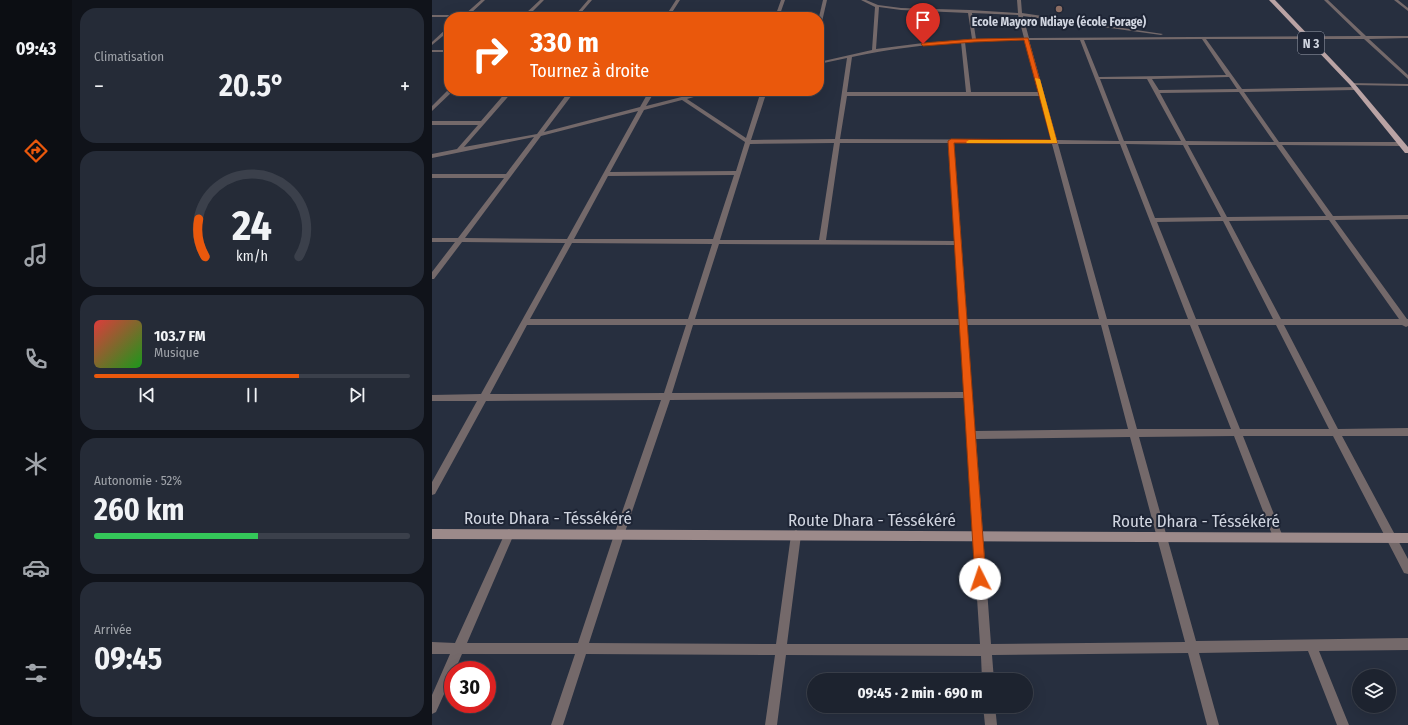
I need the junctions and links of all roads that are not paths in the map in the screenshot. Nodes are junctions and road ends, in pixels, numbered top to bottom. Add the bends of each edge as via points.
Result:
1 (483, 0) edge
2 (542, 0) edge
3 (590, 0) edge
4 (678, 0) edge
5 (783, 0) edge
6 (825, 0) edge
7 (863, 0) edge
8 (1019, 0) edge
9 (1272, 0) edge
10 (1326, 0) edge
11 (1396, 0) edge
12 (877, 6) junction
13 (1408, 10) edge
14 (970, 11) junction
15 (470, 12) edge
16 (529, 12) edge
17 (580, 12) edge
18 (670, 12) edge
19 (778, 12) edge
20 (822, 12) edge
21 (1020, 14) junction
22 (432, 16) edge
23 (444, 16) edge
24 (444, 33) edge
25 (1364, 37) junction
26 (1408, 37) edge
27 (1081, 38) junction
28 (1188, 38) junction
29 (1203, 38) junction
30 (1306, 38) junction
31 (1026, 39) junction
32 (974, 40) junction
33 (962, 41) junction
34 (432, 44) edge
35 (432, 51) edge
36 (444, 51) edge
37 (874, 51) junction
38 (850, 56) junction
39 (824, 62) edge
40 (1230, 76) junction
41 (1149, 77) junction
42 (1097, 78) junction
43 (1408, 78) edge
44 (1408, 85) edge
45 (1353, 86) junction
46 (1241, 91) junction
47 (1156, 92) junction
48 (844, 94) junction
49 (969, 94) junction
50 (1041, 94) junction
51 (445, 96) edge
52 (506, 96) edge
53 (568, 96) edge
54 (649, 96) edge
55 (690, 96) edge
56 (762, 96) edge
57 (682, 98) junction
58 (643, 108) junction
59 (432, 109) edge
60 (432, 123) edge
61 (483, 123) junction
62 (538, 135) junction
63 (837, 141) junction
64 (951, 141) junction
65 (748, 142) junction
66 (1054, 142) junction
67 (1123, 143) junction
68 (1184, 143) junction
69 (1278, 144) junction
70 (1402, 144) junction
71 (459, 150) junction
72 (1408, 151) edge
73 (432, 156) edge
74 (737, 173) junction
75 (607, 174) junction
76 (432, 176) edge
77 (508, 176) junction
78 (1408, 217) edge
79 (1331, 218) junction
80 (1225, 219) junction
81 (1153, 220) junction
82 (432, 240) edge
83 (460, 240) junction
84 (570, 240) junction
85 (716, 241) junction
86 (822, 242) junction
87 (958, 242) junction
88 (432, 277) edge
89 (525, 322) junction
90 (689, 322) junction
91 (963, 322) junction
92 (1103, 322) junction
93 (1194, 322) junction
94 (1278, 322) junction
95 (1407, 324) edge
96 (968, 395) junction
97 (667, 396) junction
98 (484, 397) junction
99 (432, 398) edge
100 (1133, 432) junction
101 (1237, 432) junction
102 (1335, 432) junction
103 (1408, 432) edge
104 (971, 435) junction
105 (432, 491) edge
106 (432, 534) edge
107 (509, 534) junction
108 (619, 534) junction
109 (796, 535) junction
110 (977, 536) junction
111 (1161, 537) junction
112 (1278, 537) junction
113 (1391, 538) junction
114 (1408, 538) edge
115 (1408, 569) edge
116 (1408, 644) edge
117 (1312, 646) junction
118 (432, 648) edge
119 (459, 648) junction
120 (582, 648) junction
121 (1192, 648) junction
122 (781, 649) junction
123 (986, 650) junction
124 (988, 673) edge
125 (432, 708) edge
126 (990, 713) edge
127 (557, 725) edge
128 (771, 725) edge
129 (991, 725) edge
130 (1213, 725) edge
131 (1343, 725) edge

1 - 15 street
2 - 16 street
3 - 17 street
4 - 18 street
5 - 19 street
6 - 20 street
7 - 12 street
8 - 21 street
9 - 30 main road, N 3
10 - 25 street
11 - 13 street
12 - 14 street
12 - 37 street
14 - 21 street
14 - 32 street
21 - 28 street
21 - 31 street
22 - 23 street
24 - 34 street
25 - 26 street
25 - 30 street
25 - 43 street
27 - 28 street
27 - 31 street
27 - 42 street
28 - 29 street
29 - 30 street
29 - 40 street
30 - 45 main road, N 3
31 - 32 street
31 - 50 street
32 - 33 street
33 - 37 street
33 - 49 street
35 - 36 street
37 - 38 street
38 - 39 street
38 - 48 street
40 - 41 street
40 - 46 street
41 - 42 street
41 - 47 street
42 - 67 street
44 - 45 street
45 - 46 street
45 - 70 main road, N 3
46 - 47 street
46 - 69 street
47 - 68 street
48 - 49 street
48 - 63 street
49 - 50 street
50 - 66 street
51 - 59 street
52 - 61 street
53 - 62 street
54 - 58 street
55 - 57 street
56 - 65 street
57 - 58 street
57 - 65 street
58 - 62 street
58 - 75 street
60 - 61 street
61 - 71 street
62 - 71 street
62 - 77 street
63 - 64 street
63 - 65 street
63 - 86 street
64 - 66 street
64 - 87 street
65 - 74 street
66 - 67 street
66 - 92 street
67 - 68 street
67 - 81 street
68 - 69 street
68 - 80 street
69 - 70 street
69 - 79 street
70 - 72 main road, N 3
71 - 73 street
74 - 75 street
74 - 85 street
75 - 84 street
76 - 77 street
77 - 83 street
78 - 79 street
79 - 80 street
79 - 95 street
80 - 81 street
80 - 94 street
81 - 93 street
82 - 83 street
83 - 84 street
83 - 88 street
84 - 85 street
84 - 89 street
85 - 86 street
85 - 90 street
86 - 87 street
87 - 91 street
89 - 90 street
89 - 98 street
90 - 91 street
90 - 97 street
91 - 92 street
91 - 96 street
92 - 93 street
92 - 100 street
93 - 94 street
93 - 101 street
94 - 95 street
94 - 102 street
96 - 97 street
96 - 104 street
97 - 98 street
97 - 108 street
98 - 99 street
98 - 105 street
100 - 101 street
100 - 104 street
100 - 111 street
101 - 102 street
101 - 112 street
102 - 103 street
102 - 113 street
104 - 110 street
106 - 107 street, Route Dhara - Téssékéré
107 - 108 street, Route Dhara - Téssékéré
107 - 119 street
108 - 109 street, Route Dhara - Téssékéré
108 - 120 street
109 - 110 street, Route Dhara - Téssékéré
109 - 122 street
110 - 111 street, Route Dhara - Téssékéré
110 - 123 street
111 - 112 street, Route Dhara - Téssékéré
111 - 121 street
112 - 113 street, Route Dhara - Téssékéré
113 - 114 street, Route Dhara - Téssékéré
113 - 115 street
116 - 117 street
117 - 121 street
117 - 131 street
118 - 119 street
119 - 120 street
119 - 125 street
120 - 122 street
120 - 127 street
121 - 123 street
121 - 130 street
122 - 123 street
122 - 128 street
123 - 124 street
126 - 129 street

